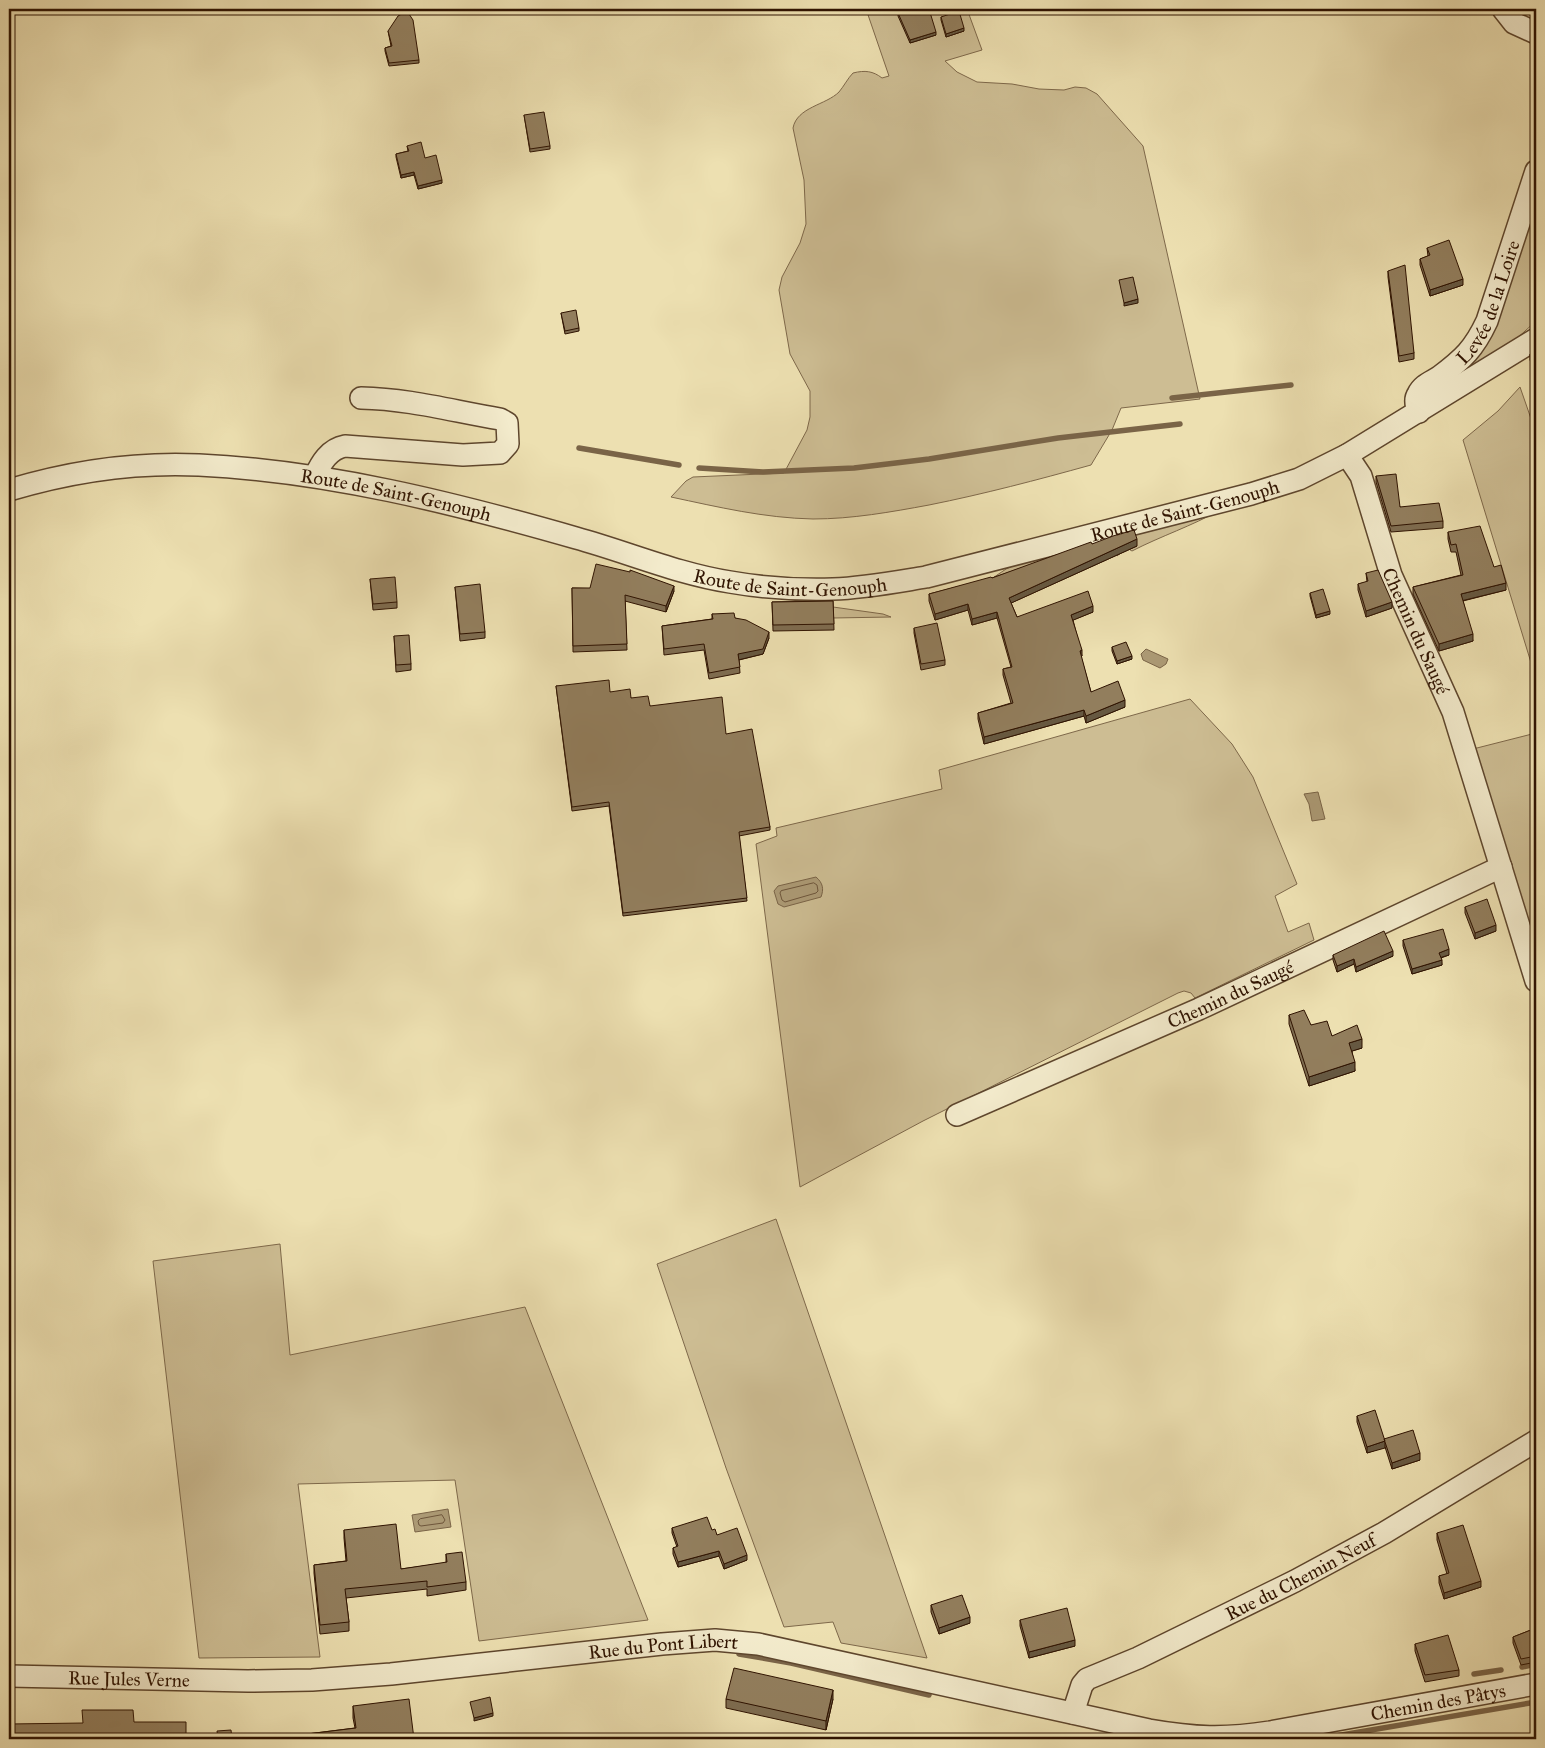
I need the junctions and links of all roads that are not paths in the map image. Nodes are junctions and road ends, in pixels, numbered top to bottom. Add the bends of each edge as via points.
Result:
1 (1503, 9) edge
2 (1536, 33) edge
3 (1536, 171) edge
4 (1536, 339) edge
5 (361, 398) dead end
6 (1419, 412) junction
7 (1347, 455) junction
8 (315, 476) junction
9 (9, 490) edge
10 (1501, 867) junction
11 (1536, 981) edge
12 (957, 1115) dead end
13 (1536, 1441) edge
14 (9, 1676) edge
15 (248, 1681) joint
16 (1536, 1684) edge
17 (1073, 1713) junction

1 - 2 street via 1514,23
3 - 6 street, Levée de la Loire via 1479,338 1459,361 1422,387 1416,396
4 - 6 street, Route de Saint-Genouph
5 - 8 street via 400,400 500,419 507,423 508,444 495,454 463,456 345,446 335,449 325,458
6 - 7 street, Route de Saint-Genouph
7 - 8 street, Route de Saint-Genouph via 1299,479 1251,494 926,578 834,589 730,582 533,526
7 - 10 street, Chemin du Saugé via 1361,476 1391,575 1453,712
8 - 9 street, Route de Saint-Genouph via 197,464 152,465 62,476
10 - 11 street, Chemin du Saugé
10 - 12 street, Chemin du Saugé via 1199,1009
13 - 17 street, Rue du Chemin Neuf via 1339,1558 1138,1658 1087,1679
14 - 15 street, Rue Jules Verne
15 - 17 street, Rue du Pont Libert via 391,1674 715,1640 758,1644
16 - 17 street, Chemin des Pâtys via 1241,1736 1213,1738 1149,1730

